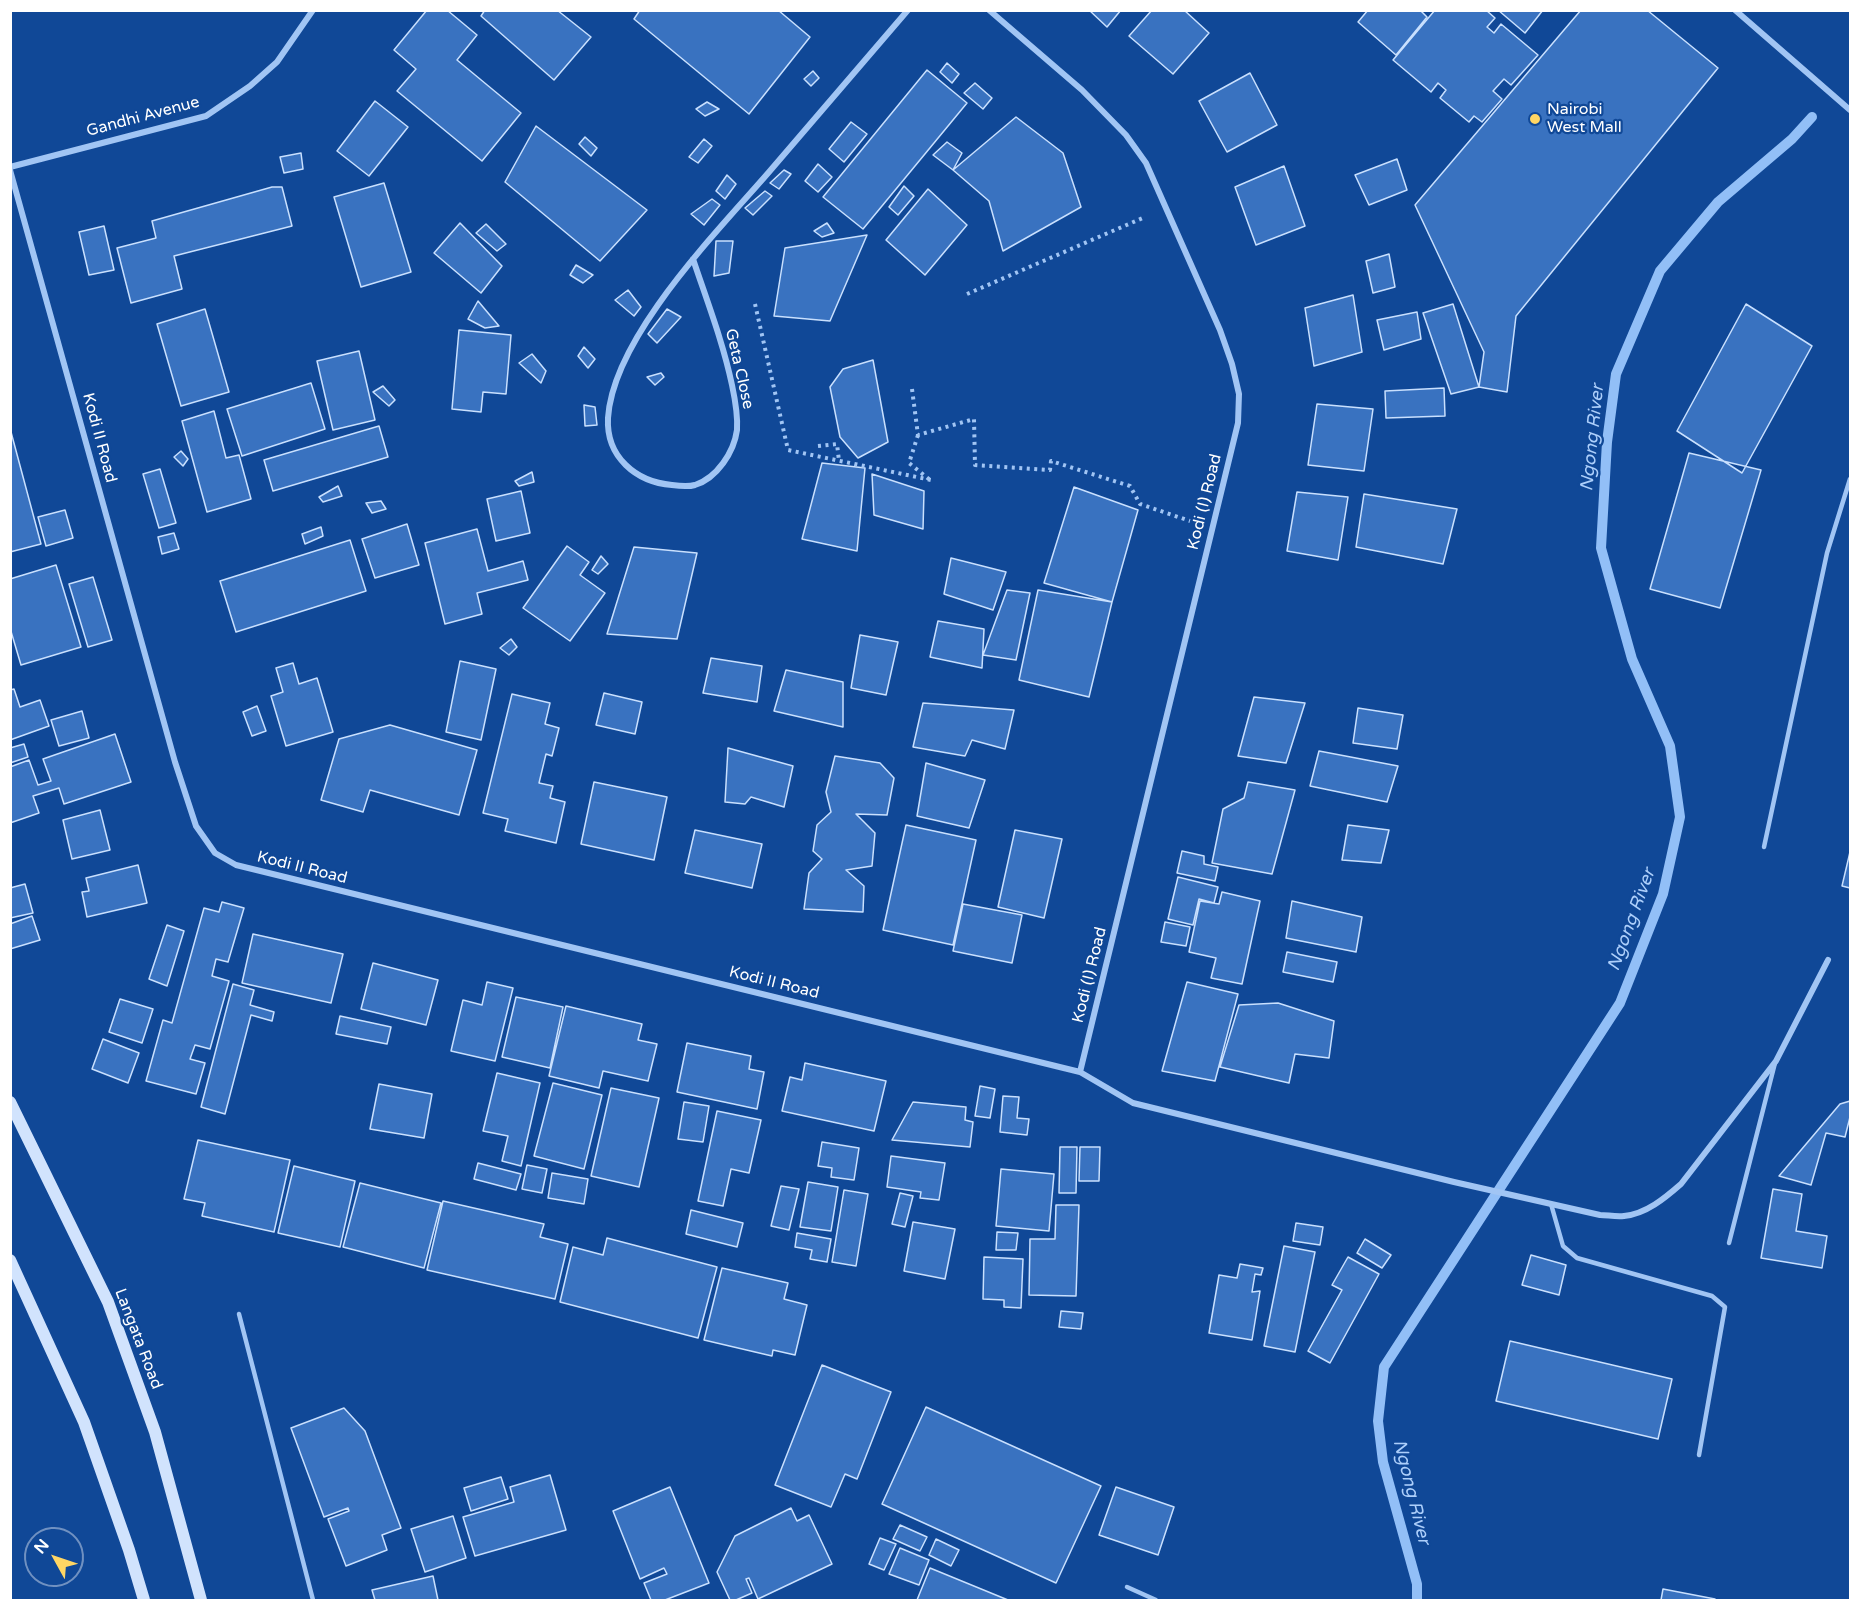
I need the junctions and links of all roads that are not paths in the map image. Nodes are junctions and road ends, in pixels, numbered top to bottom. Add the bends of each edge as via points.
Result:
1 (313, 10) edge
2 (908, 10) edge
3 (989, 10) edge
4 (1735, 10) edge
5 (1851, 110) edge
6 (10, 168) edge
7 (693, 260) junction
8 (1851, 479) edge
9 (1764, 847) dead end
10 (1827, 960) dead end
11 (1776, 1061) junction
12 (1080, 1072) junction
13 (10, 1102) edge
14 (1551, 1204) junction
15 (1729, 1244) dead end
16 (10, 1260) edge
17 (239, 1314) dead end
18 (1700, 1455) dead end
19 (1127, 1587) dead end
20 (144, 1600) edge
21 (201, 1600) edge
22 (314, 1600) edge
23 (1156, 1600) edge

1 - 6 street, Gandhi Avenue via 277,62 206,116
2 - 7 street, Geta Close
3 - 12 street, Kodi (I) Road via 1082,90 1146,162 1220,330 1239,394 1238,423
4 - 5 street
6 - 12 street, Kodi II Road via 175,762 196,826 215,853 236,866
7 - 7 street, Geta Close via 723,347 736,406 737,430 724,462 710,476 695,485 659,484 631,471 617,454 608,422 610,400 621,368 656,307
8 - 9 lane via 1827,553
10 - 11 street, Kodi II Road
11 - 14 street, Kodi II Road via 1682,1184 1663,1200 1624,1216
11 - 15 lane
12 - 14 street, Kodi II Road via 1133,1103
13 - 21 main road, Langata Road via 108,1302 155,1432
14 - 18 lane via 1563,1246 1577,1258 1712,1296 1725,1307
16 - 20 main road via 84,1422
17 - 22 lane
19 - 23 lane

